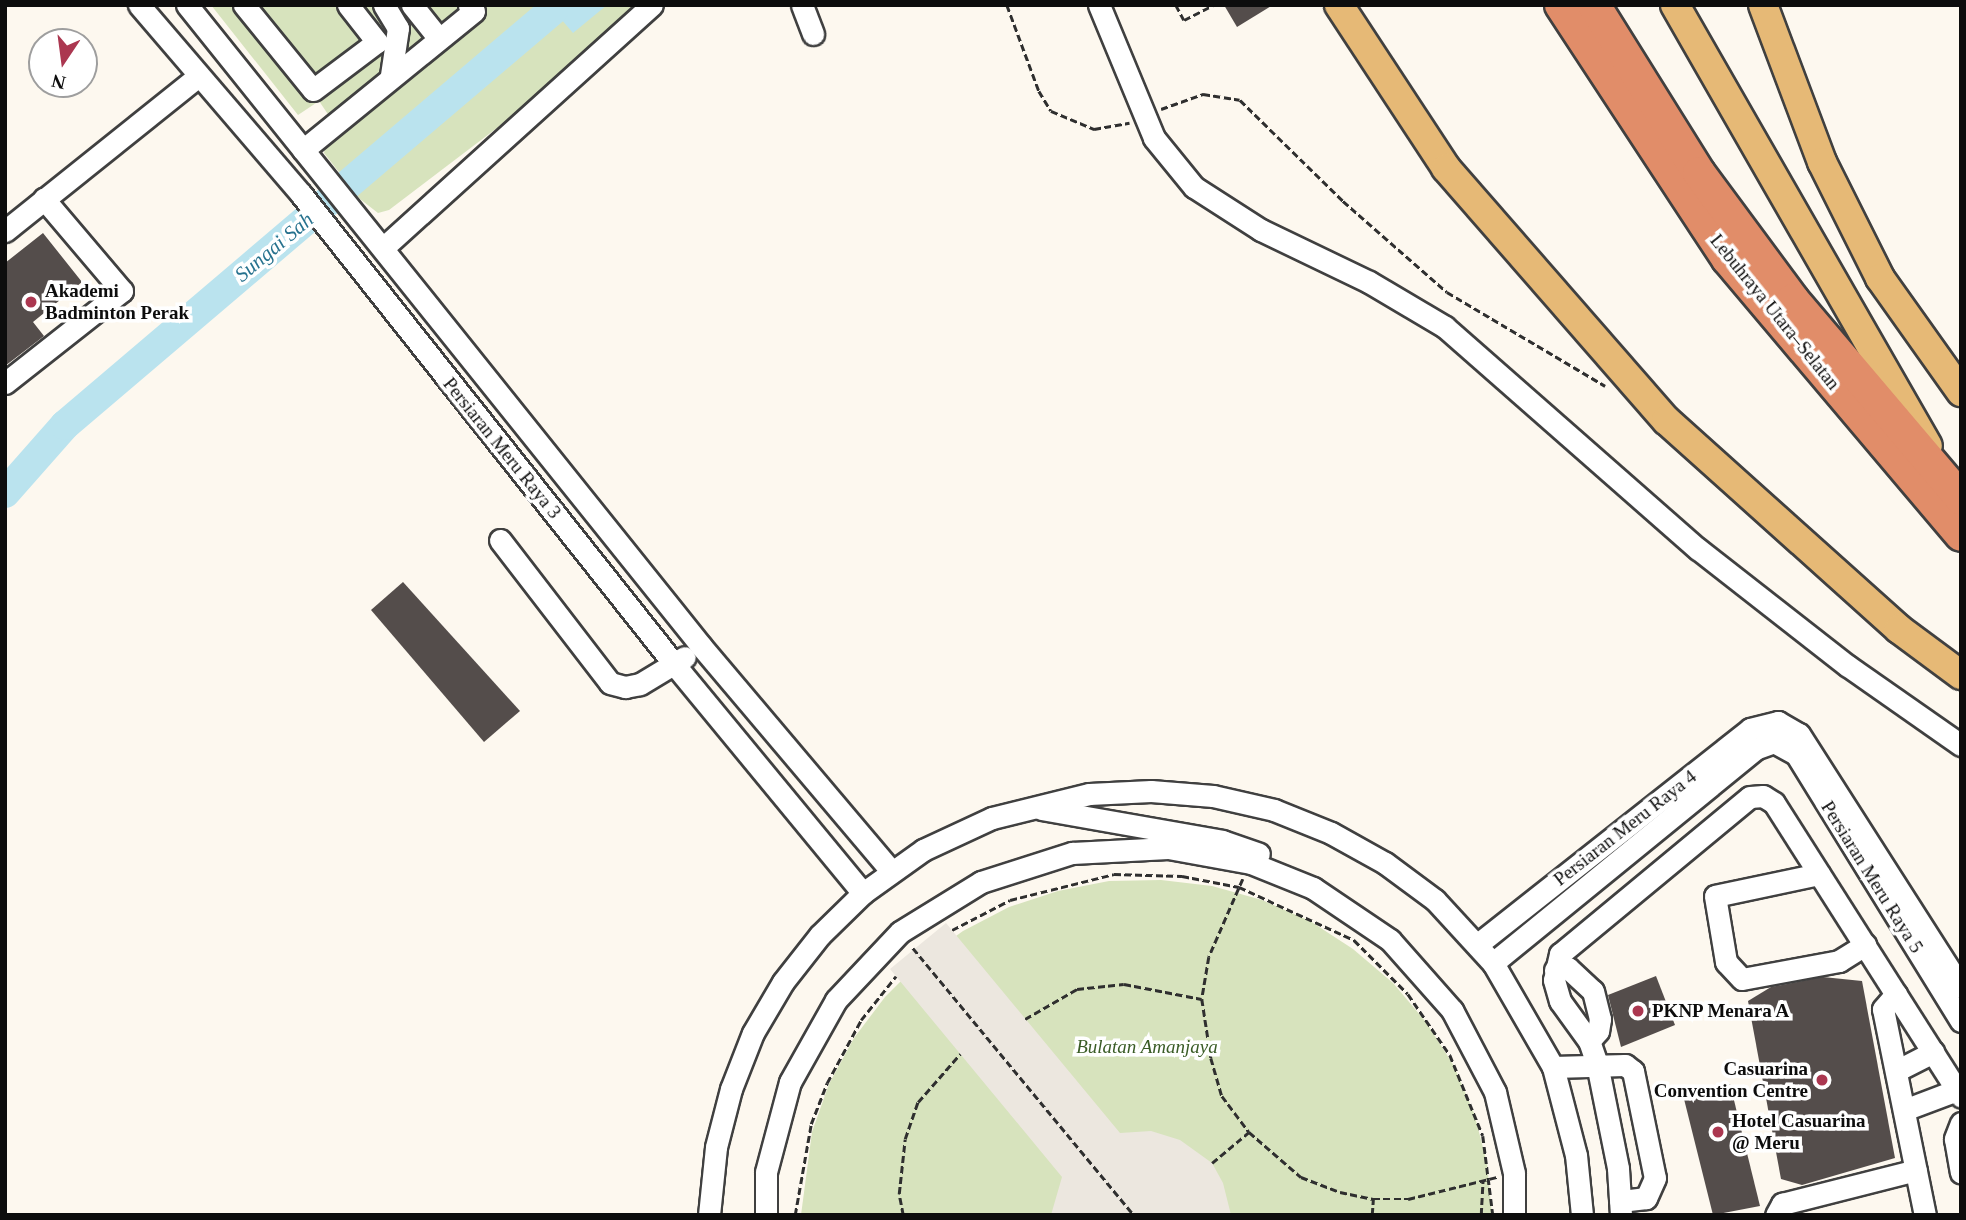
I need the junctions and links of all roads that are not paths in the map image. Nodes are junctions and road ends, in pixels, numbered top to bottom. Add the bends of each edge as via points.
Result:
1 (139, 5) edge
2 (187, 5) edge
3 (244, 5) edge
4 (348, 5) edge
5 (384, 5) edge
6 (469, 5) edge
7 (652, 5) edge
8 (802, 5) edge
9 (1099, 5) edge
10 (1339, 5) edge
11 (1561, 5) edge
12 (1594, 5) edge
13 (1675, 5) edge
14 (1763, 5) edge
15 (421, 9) edge
16 (813, 34) dead end
17 (439, 39) junction
18 (391, 75) junction
19 (197, 77) junction
20 (303, 150) junction
21 (44, 199) junction
22 (5, 231) edge
23 (384, 247) junction
24 (5, 383) edge
25 (1961, 392) edge
26 (1958, 495) edge
27 (1961, 535) edge
28 (500, 540) dead end
29 (701, 646) junction
30 (674, 664) junction
31 (1961, 675) edge
32 (1776, 732) junction
33 (1961, 746) edge
34 (1029, 806) junction
35 (891, 871) junction
36 (1819, 874) junction
37 (1313, 888) junction
38 (863, 893) junction
39 (1478, 944) junction
40 (1858, 948) junction
41 (1493, 963) junction
42 (1555, 970) junction
43 (1961, 988) edge
44 (1896, 994) junction
45 (1961, 1021) edge
46 (1589, 1041) junction
47 (1933, 1052) junction
48 (1597, 1064) junction
49 (1553, 1067) junction
50 (1896, 1071) junction
51 (1959, 1093) edge
52 (1904, 1110) junction
53 (1961, 1123) edge
54 (1916, 1170) junction
55 (1961, 1172) edge
56 (1620, 1208) edge
57 (709, 1215) edge
58 (766, 1215) edge
59 (1514, 1215) edge
60 (1582, 1215) edge
61 (1776, 1215) edge
62 (1925, 1215) edge

1 - 19 street, Persiaran Meru Raya 3
2 - 20 street, Persiaran Meru Raya 3
3 - 4 street via 313,90 377,42
5 - 18 street via 398,27
6 - 17 street via 474,11
7 - 23 street
8 - 16 street
9 - 33 street via 1143,117 1194,187 1261,230 1369,282 1445,327 1698,549 1848,666
10 - 31 main road via 1446,168 1666,420 1899,629
11 - 27 highway, Lebuhraya Utara–Selatan via 1728,259
12 - 26 highway, Lebuhraya Utara–Selatan via 1707,183 1793,300
13 - 26 main road
14 - 25 main road via 1822,163 1880,278
15 - 17 street
17 - 18 street
18 - 20 street
19 - 21 street
19 - 30 street, Persiaran Meru Raya 3 via 301,194
20 - 23 street, Persiaran Meru Raya 3
21 - 22 street
21 - 24 street via 122,291
23 - 29 street, Persiaran Meru Raya 3
28 - 30 street via 610,683 640,684
29 - 30 street
29 - 35 street, Persiaran Meru Raya 3
30 - 38 street, Persiaran Meru Raya 3
32 - 39 street, Persiaran Meru Raya 4 via 1750,729
32 - 41 street, Persiaran Meru Raya 4
32 - 43 street, Persiaran Meru Raya 5 via 1799,734
32 - 45 street, Persiaran Meru Raya 5 via 1796,754
34 - 35 street via 957,833
34 - 37 street via 1222,841 1293,867
34 - 39 street via 1089,794 1151,791 1213,796 1273,810 1331,832 1385,863 1435,900
35 - 38 street
36 - 40 street
36 - 40 street via 1715,896 1731,966
36 - 42 street via 1774,803 1763,796 1750,797 1560,954
37 - 58 street via 1251,863 1168,848 1072,853 981,882 900,932 836,1000 790,1082 766,1172
37 - 59 street via 1390,940 1452,1010 1495,1092 1514,1173
38 - 57 street via 820,934 790,972 753,1033 730,1089 716,1147
39 - 41 street
40 - 44 street
41 - 49 street
42 - 46 street via 1560,1001
42 - 46 street via 1568,968 1592,991 1600,1019 1598,1031
44 - 47 street
44 - 50 street via 1884,1009
46 - 48 street
47 - 50 street
47 - 51 street
48 - 49 street
48 - 56 street
48 - 56 street via 1625,1065 1633,1071 1644,1105 1654,1189 1646,1198
49 - 60 street via 1576,1155
50 - 52 street
51 - 52 street
52 - 54 street
53 - 55 street via 1955,1139
54 - 61 street via 1782,1204
54 - 62 street

